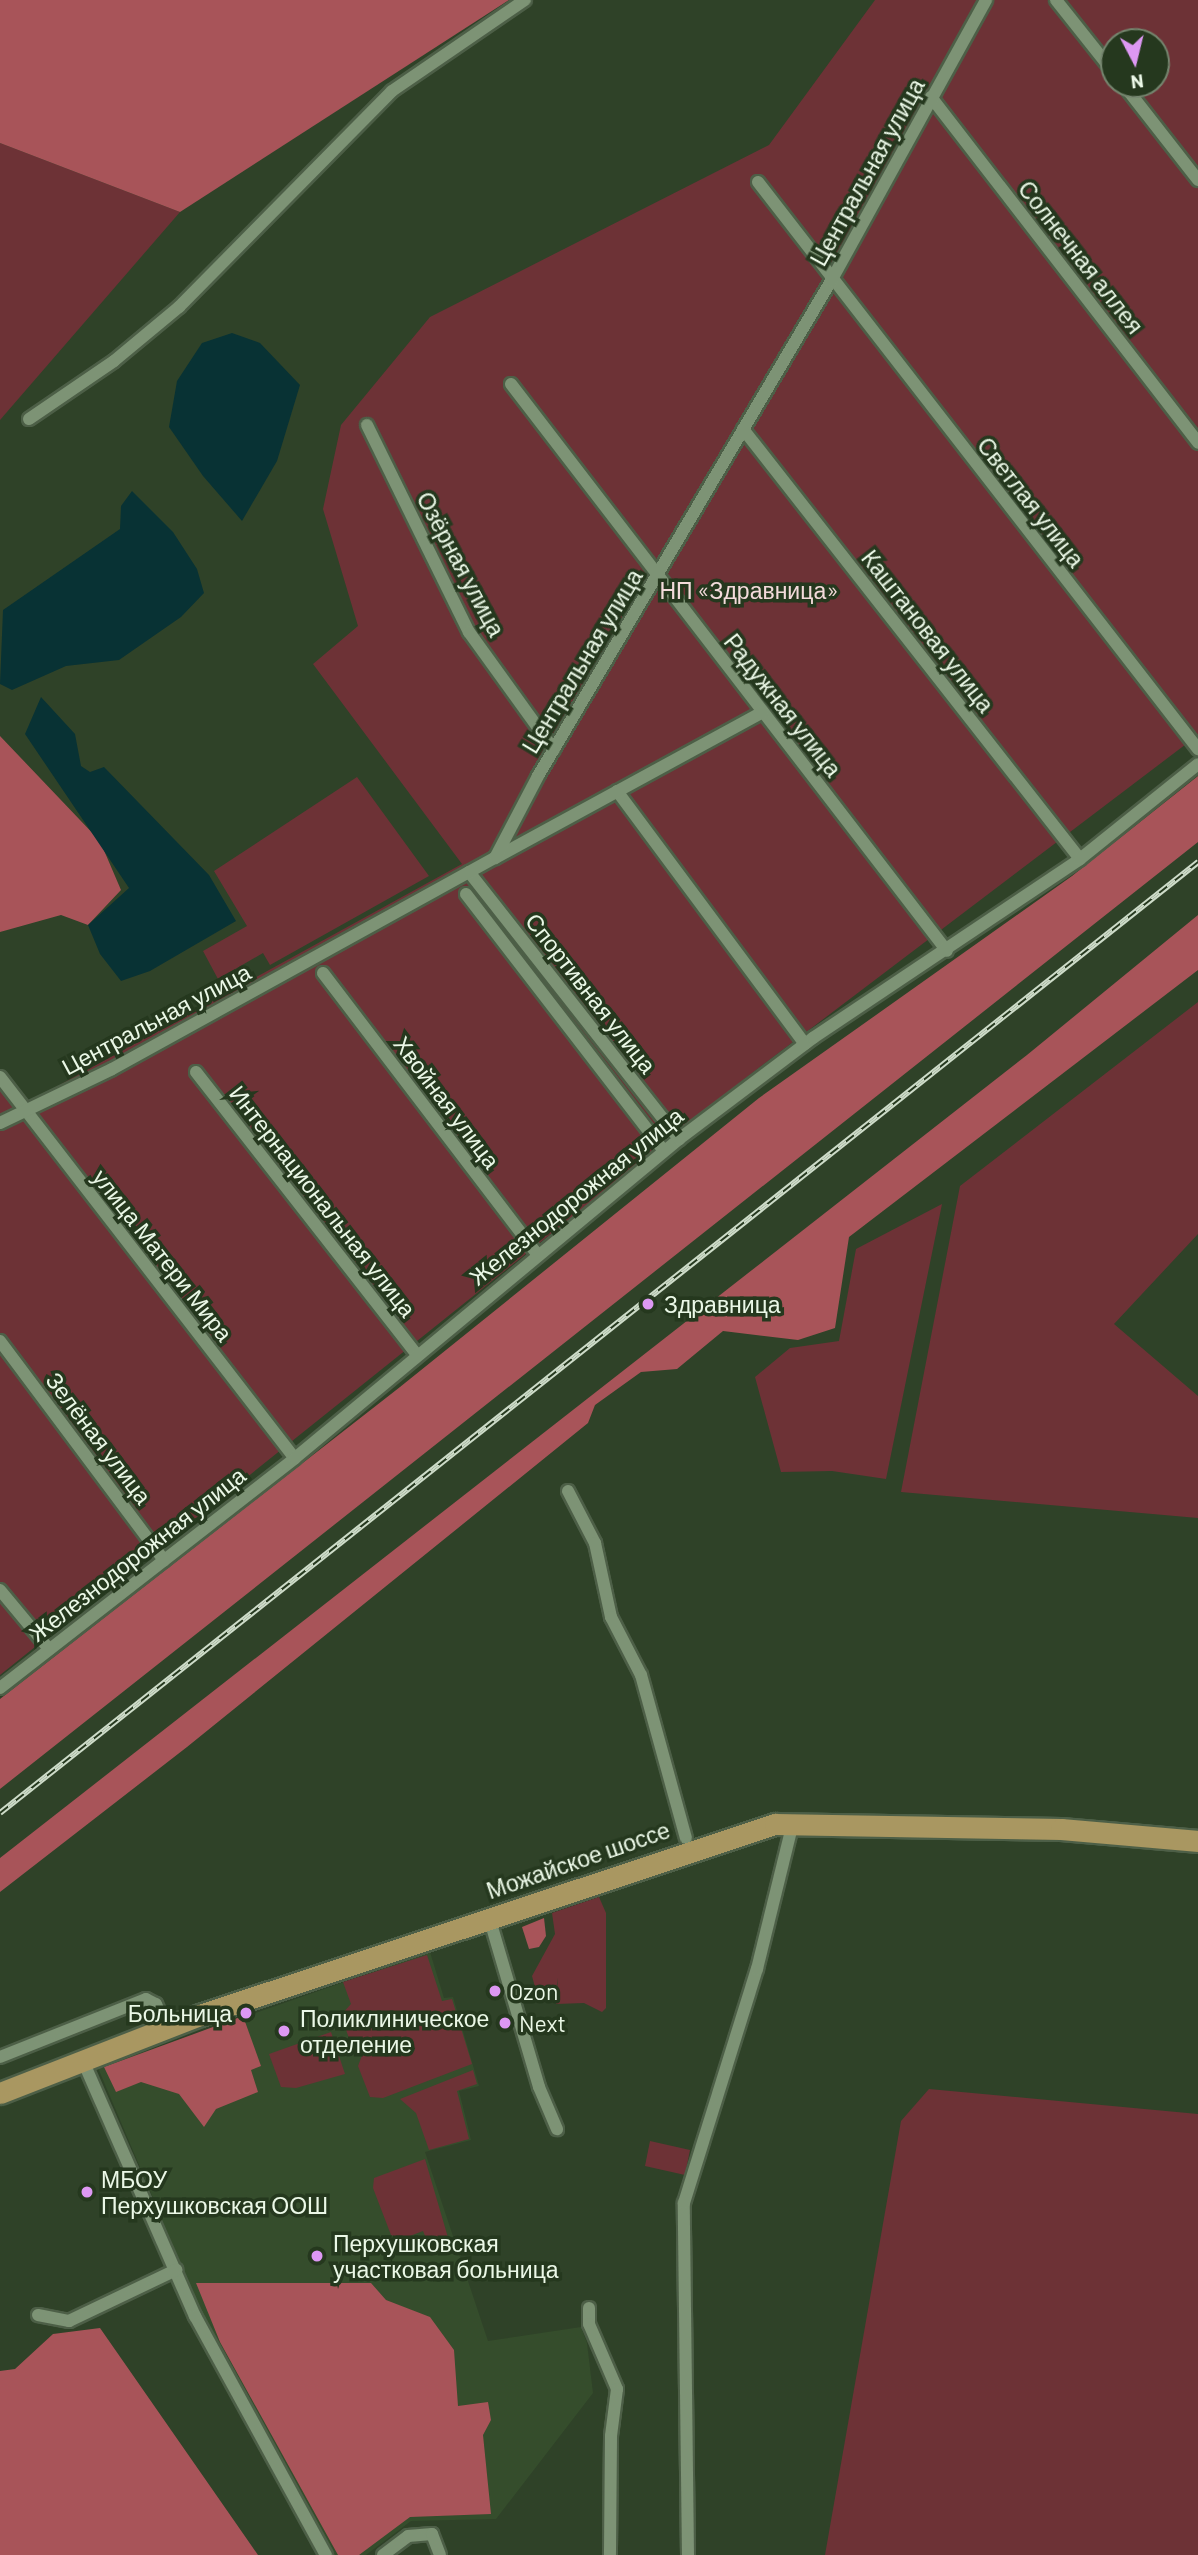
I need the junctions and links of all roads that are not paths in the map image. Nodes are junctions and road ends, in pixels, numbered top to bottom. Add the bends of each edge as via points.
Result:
1 (525, 0) edge
2 (986, 0) edge
3 (1056, 0) edge
4 (1100, 55) edge
5 (931, 97) junction
6 (1134, 98) edge
7 (1198, 180) edge
8 (758, 183) dead end
9 (831, 281) junction
10 (511, 384) dead end
11 (29, 419) dead end
12 (367, 425) dead end
13 (743, 429) junction
14 (1198, 443) edge
15 (656, 577) junction
16 (763, 712) junction
17 (1198, 749) edge
18 (554, 750) junction
19 (1198, 764) edge
20 (617, 791) junction
21 (495, 858) junction
22 (1080, 859) junction
23 (469, 872) junction
24 (466, 894) dead end
25 (947, 951) junction
26 (323, 973) dead end
27 (805, 1044) junction
28 (196, 1072) dead end
29 (0, 1077) edge
30 (22, 1111) junction
31 (0, 1123) edge
32 (679, 1139) junction
33 (664, 1152) junction
34 (538, 1255) junction
35 (0, 1341) edge
36 (417, 1355) junction
37 (295, 1458) junction
38 (568, 1491) dead end
39 (164, 1560) junction
40 (0, 1590) edge
41 (49, 1649) junction
42 (0, 1688) edge
43 (793, 1822) junction
44 (1198, 1829) edge
45 (685, 1838) junction
46 (1198, 1841) edge
47 (489, 1917) junction
48 (161, 2017) junction
49 (0, 2057) edge
50 (83, 2060) junction
51 (0, 2078) edge
52 (0, 2093) edge
53 (556, 2129) dead end
54 (176, 2270) junction
55 (589, 2308) dead end
56 (38, 2315) dead end
57 (326, 2555) edge
58 (383, 2555) edge
59 (440, 2555) edge
60 (610, 2555) edge
61 (688, 2555) edge

1 - 11 street via 392,91 179,307 114,361
2 - 5 street, Центральная улица
3 - 4 street
5 - 9 street, Центральная улица
5 - 14 street, Солнечная аллея
6 - 7 street
8 - 9 street, Светлая улица
9 - 13 street, Центральная улица
9 - 17 street, Светлая улица
10 - 15 street, Радужная улица
12 - 18 street, Озёрная улица via 469,632
13 - 15 street, Центральная улица
13 - 22 street, Каштановая улица
15 - 16 street, Радужная улица
15 - 18 street, Центральная улица
16 - 20 street
16 - 25 street, Радужная улица
18 - 21 street, Центральная улица
19 - 22 street, Железнодорожная улица
20 - 21 street
20 - 27 street
21 - 23 street, Центральная улица
22 - 25 street, Железнодорожная улица
23 - 30 street, Центральная улица via 112,1069
23 - 32 street, Спортивная улица
24 - 33 street
25 - 27 street, Железнодорожная улица
26 - 34 street, Хвойная улица
27 - 32 street, Железнодорожная улица
28 - 36 street, Интернациональная улица
29 - 30 street, улица Матери Мира
30 - 31 street, Центральная улица
30 - 37 street, улица Матери Мира
32 - 33 street, Железнодорожная улица
33 - 34 street, Железнодорожная улица
34 - 36 street, Железнодорожная улица
35 - 39 street, Зелёная улица
36 - 37 street, Железнодорожная улица
37 - 39 street, Железнодорожная улица
38 - 45 street via 595,1543 611,1617 642,1675
39 - 41 street, Железнодорожная улица
40 - 41 street
41 - 42 street, Железнодорожная улица
43 - 46 main road, Можайское шоссе via 1061,1829
43 - 47 main road, Можайское шоссе via 754,1829
43 - 61 street via 757,1969 684,2203
44 - 45 main road, Можайское шоссе via 1061,1817 820,1810 750,1818
45 - 48 main road, Можайское шоссе
47 - 50 main road, Можайское шоссе via 200,2015
47 - 53 street via 539,2087
48 - 49 street via 156,2004 146,1999
48 - 51 main road, Можайское шоссе
50 - 52 main road, Можайское шоссе
50 - 54 street
54 - 56 street via 69,2321
54 - 57 street via 195,2316
55 - 60 street via 589,2324 617,2389 611,2436
58 - 59 street via 408,2536 432,2534

